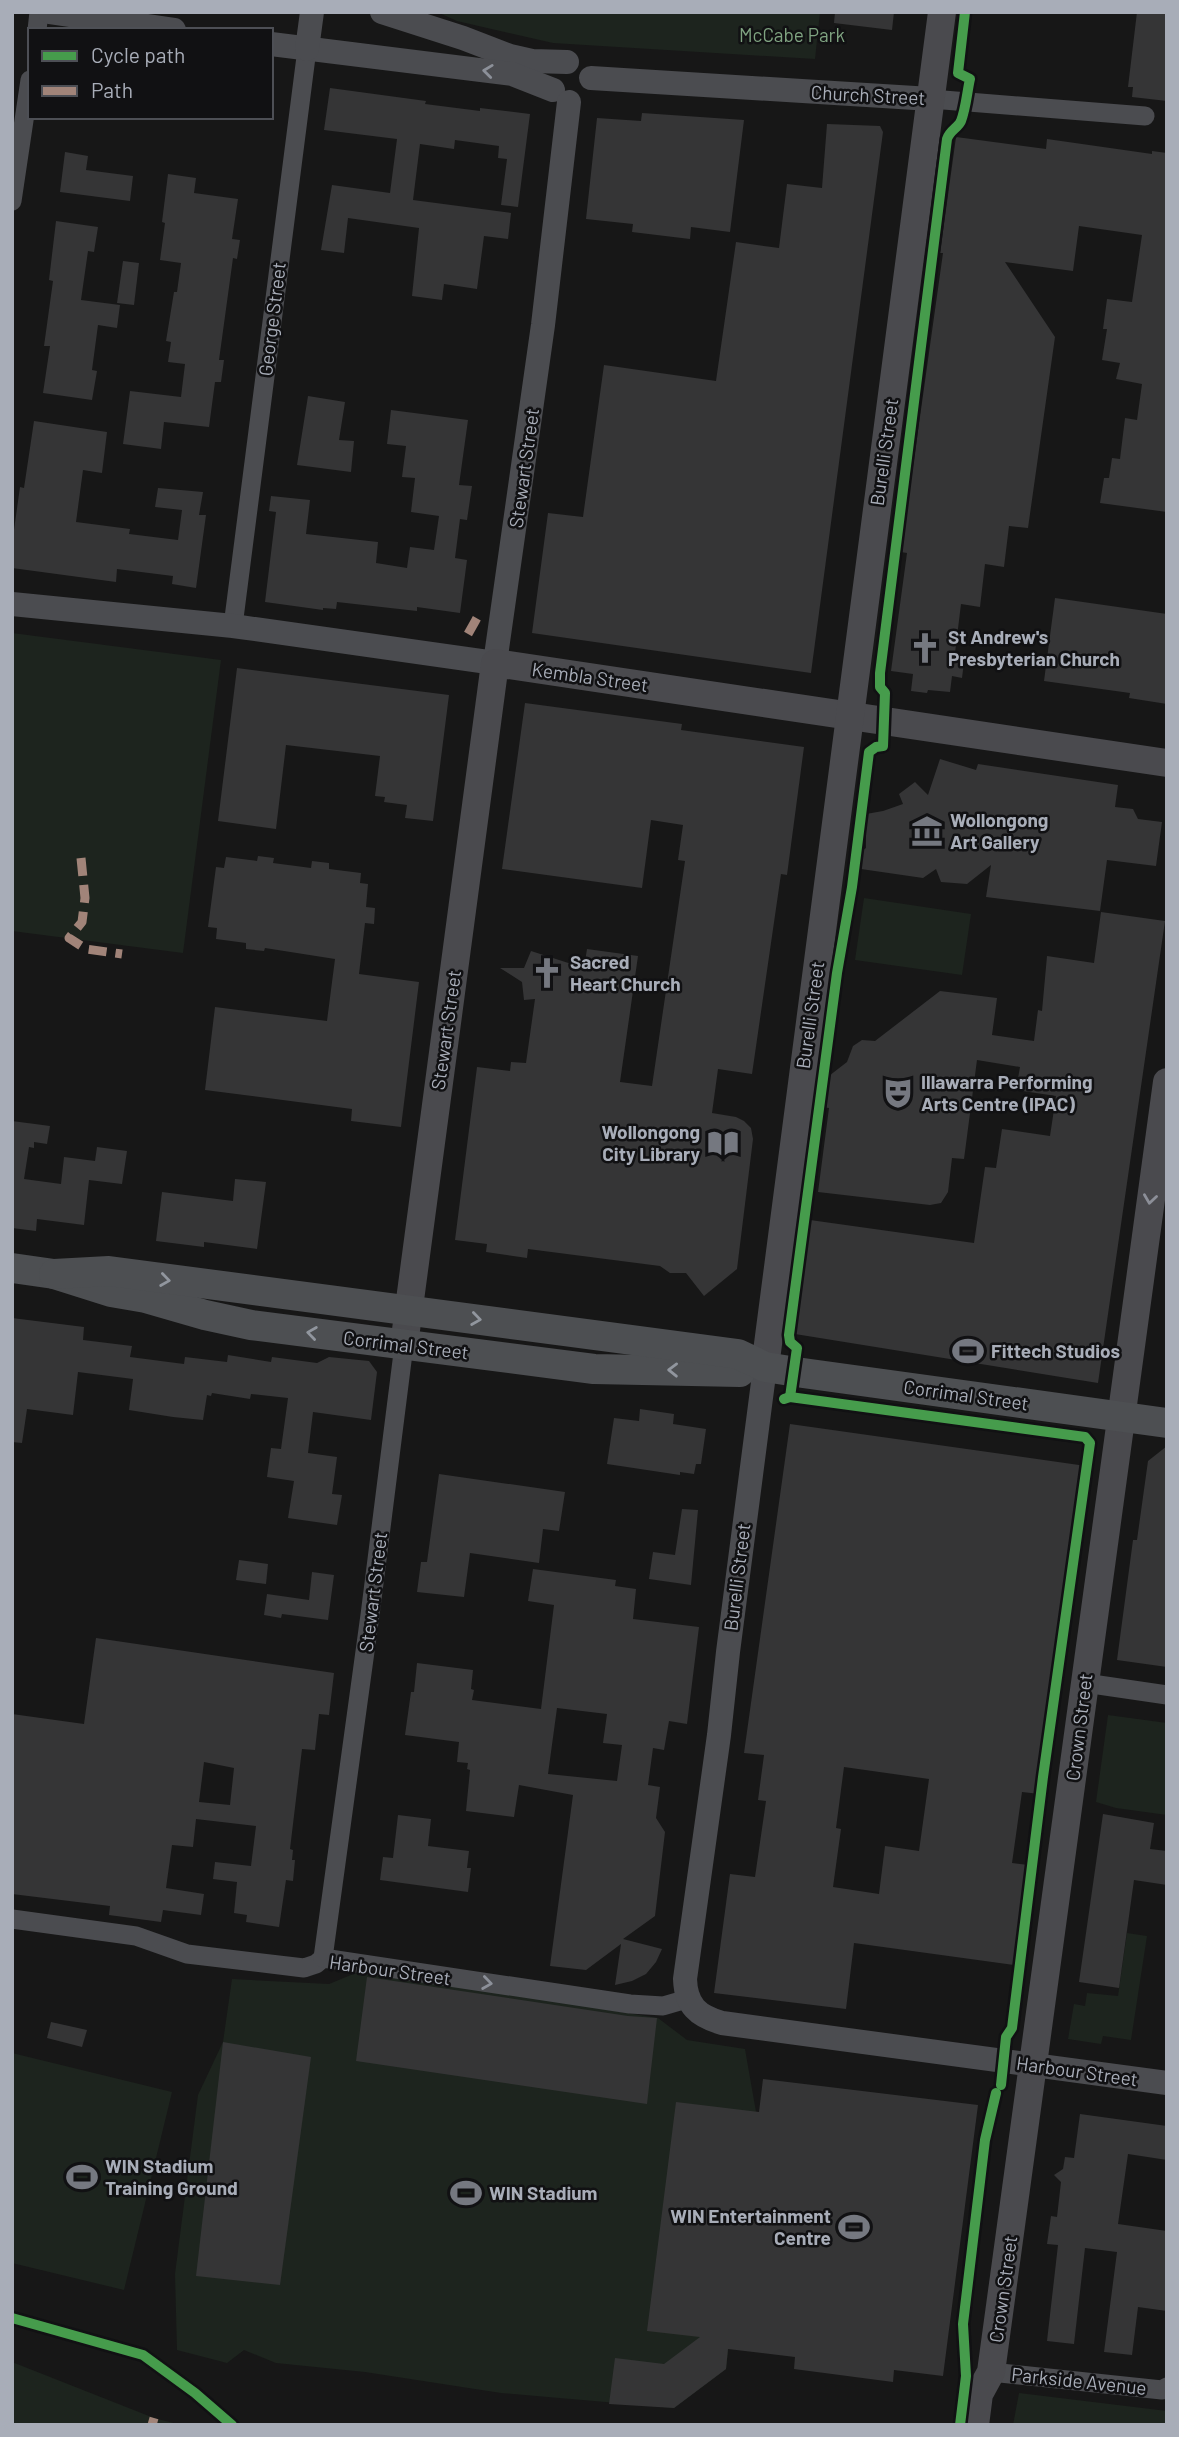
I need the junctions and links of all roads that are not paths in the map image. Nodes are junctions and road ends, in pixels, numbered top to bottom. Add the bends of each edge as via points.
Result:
1 (50, 12) edge
2 (312, 12) edge
3 (382, 12) edge
4 (942, 12) edge
5 (160, 28) edge
6 (273, 44) edge
7 (307, 49) junction
8 (567, 62) junction
9 (591, 78) junction
10 (28, 93) edge
11 (561, 96) junction
12 (931, 99) junction
13 (1145, 116) dead end
14 (12, 201) edge
15 (12, 604) edge
16 (233, 626) junction
17 (495, 663) junction
18 (848, 716) junction
19 (1167, 763) edge
20 (1167, 1082) edge
21 (12, 1268) edge
22 (54, 1274) junction
23 (408, 1310) junction
24 (404, 1345) junction
25 (765, 1367) junction
26 (1120, 1416) junction
27 (1167, 1423) edge
28 (1085, 1683) junction
29 (1167, 1695) edge
30 (12, 1919) edge
31 (323, 1958) junction
32 (692, 2006) junction
33 (1034, 2064) junction
34 (1167, 2083) edge
35 (991, 2372) junction
36 (1167, 2387) edge
37 (975, 2425) edge
38 (993, 2425) edge

1 - 5 street
2 - 7 street, George Street
3 - 8 street via 510,57
4 - 12 main road, Burelli Street
6 - 7 street
11 -> 7 street via 525,77 505,73
7 - 16 street, George Street
8 - 9 street via 582,65
8 - 11 street via 552,75
9 - 11 street via 588,93 580,100
9 - 12 street, Church Street
10 - 14 street
11 - 17 street, Stewart Street via 543,325
12 - 13 street, Church Street
12 - 18 main road, Burelli Street
15 - 16 street, Kembla Street
16 - 17 street, Kembla Street
17 - 18 main road, Kembla Street
17 - 23 main road, Stewart Street
18 - 19 main road, Kembla Street
18 - 25 main road, Burelli Street
20 -> 26 main road, Crown Street
21 - 22 main road, Corrimal Street
22 -> 23 main road, Corrimal Street via 109,1271
24 -> 22 main road, Corrimal Street via 226,1321
23 - 24 main road, Stewart Street
23 -> 25 main road, Corrimal Street via 738,1354
25 -> 24 main road, Corrimal Street via 736,1373 594,1369
24 - 31 street, Stewart Street
25 - 26 main road, Corrimal Street
25 - 32 street, Burelli Street via 685,1979
26 - 27 main road, Corrimal Street
26 - 28 main road, Crown Street
28 - 29 street
28 - 33 main road, Crown Street
30 - 31 street, Harbour Street via 136,1936 187,1954 304,1968
31 -> 32 street, Harbour Street via 630,2004
32 - 33 street, Harbour Street via 722,2023
33 - 34 street, Harbour Street
33 - 35 main road, Crown Street
35 - 36 street, Parkside Avenue
35 - 37 main road, Crown Street via 979,2394
35 - 38 main road, Crown Street via 998,2392

